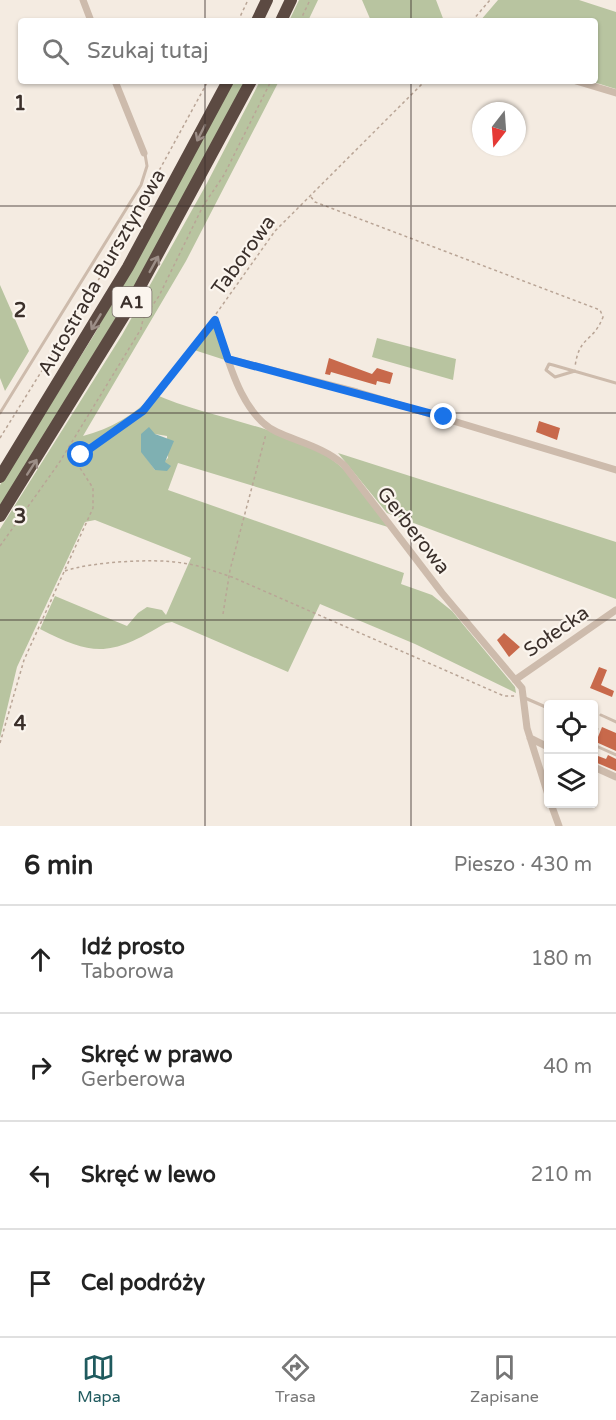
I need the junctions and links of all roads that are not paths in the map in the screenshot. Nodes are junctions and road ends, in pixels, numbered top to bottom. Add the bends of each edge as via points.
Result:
1 (83, 0) edge
2 (267, 0) edge
3 (291, 0) edge
4 (90, 18) edge
5 (258, 18) edge
6 (282, 18) edge
7 (116, 84) edge
8 (226, 84) edge
9 (249, 84) edge
10 (586, 84) edge
11 (616, 93) edge
12 (144, 153) joint
13 (215, 320) road end
14 (228, 359) junction
15 (574, 371) junction
16 (616, 382) edge
17 (0, 413) edge
18 (616, 470) edge
19 (0, 477) edge
20 (0, 516) edge
21 (616, 610) edge
22 (515, 680) junction
23 (524, 697) junction
24 (544, 706) edge
25 (601, 715) dead end
26 (616, 722) edge
27 (530, 738) junction
28 (544, 745) edge
29 (598, 747) edge
30 (616, 754) edge
31 (598, 769) edge
32 (616, 777) edge
33 (544, 780) edge
34 (552, 808) edge
35 (559, 826) edge

1 - 4 street
2 - 5 highway
3 - 6 highway
7 - 12 street
8 -> 19 highway, Autostrada Bursztynowa / A1 via 128,267
20 -> 9 highway, Autostrada Bursztynowa / A1 via 133,301
10 - 11 street
12 - 17 lane via 147,166 141,185
13 - 14 street, Gerberowa
14 - 18 street via 357,392
14 - 22 street, Gerberowa via 239,389 256,416 268,428 325,452 344,465
15 - 15 lane via 555,378 546,370 549,364
15 - 16 lane
21 - 22 street, Sołecka
22 - 23 street, Gerberowa
23 - 24 lane
23 - 27 street, Gerberowa
25 - 26 lane
27 - 28 street
27 - 33 street, Gerberowa
29 - 30 lane
31 - 32 street
34 - 35 street

